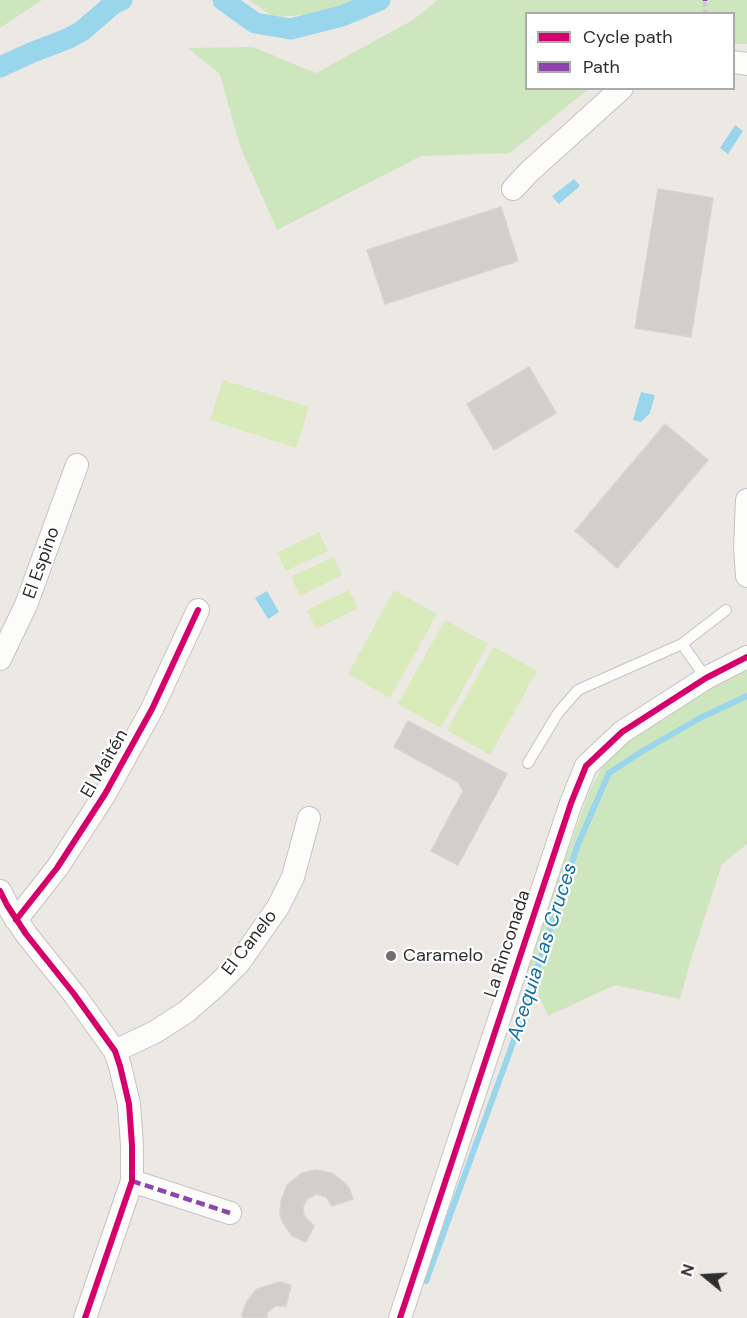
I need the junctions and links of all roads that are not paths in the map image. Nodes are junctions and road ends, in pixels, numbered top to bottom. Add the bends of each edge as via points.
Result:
1 (620, 90) edge
2 (513, 189) dead end
3 (77, 465) dead end
4 (747, 500) edge
5 (747, 576) edge
6 (198, 610) dead end
7 (726, 610) dead end
8 (682, 644) junction
9 (747, 657) edge
10 (0, 659) edge
11 (706, 678) junction
12 (528, 763) dead end
13 (309, 818) dead end
14 (0, 891) edge
15 (16, 920) junction
16 (115, 1051) junction
17 (132, 1181) junction
18 (230, 1214) dead end
19 (85, 1318) edge
20 (400, 1318) edge

1 - 2 street
3 - 10 street, El Espino via 26,605
4 - 5 street
6 - 15 street, El Maitén via 115,778 57,868
7 - 8 lane
8 - 11 lane
8 - 12 lane via 578,690 558,713
9 - 11 street, La Rinconada
11 - 20 street, La Rinconada via 622,732 586,766
13 - 16 street, El Canelo via 293,877 278,908 239,963 186,1012
14 - 15 street
15 - 16 street
16 - 17 street via 129,1104
17 - 18 street
17 - 19 street

